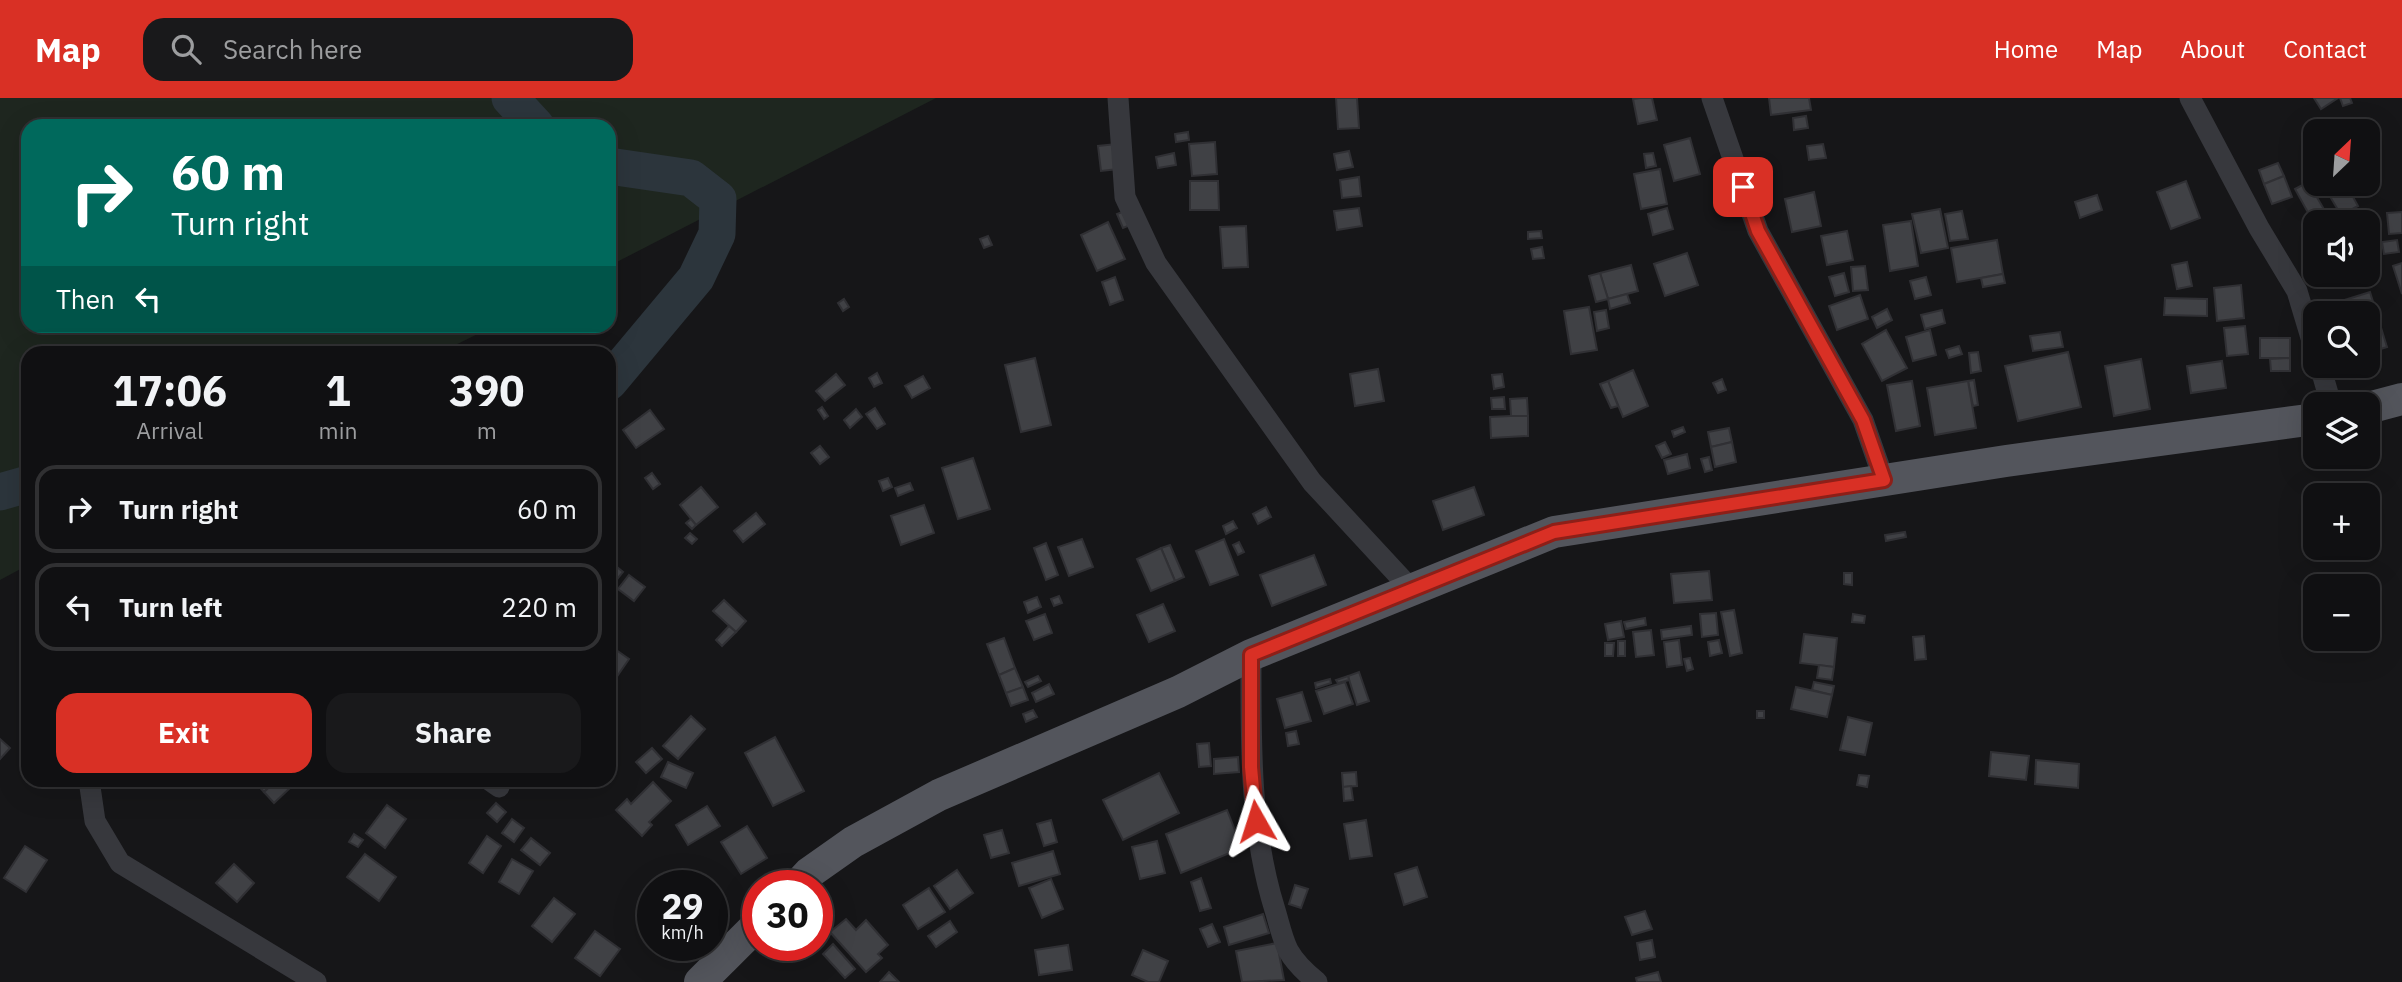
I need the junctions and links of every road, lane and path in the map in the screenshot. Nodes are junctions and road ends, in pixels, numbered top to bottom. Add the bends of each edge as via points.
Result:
1 (1118, 98) edge
2 (1712, 98) edge
3 (2190, 98) edge
4 (2303, 311) edge
5 (2402, 399) edge
6 (2380, 405) edge
7 (2303, 421) edge
8 (1884, 480) junction
9 (1412, 590) junction
10 (1251, 655) junction
11 (90, 787) edge
12 (813, 870) edge
13 (742, 940) edge
14 (316, 982) edge
15 (700, 982) edge
16 (1317, 982) edge

1 - 9 street via 1125,197 1156,263 1312,482
2 - 8 street via 1758,231 1863,420
3 - 4 street via 2297,291
5 - 6 main road
7 - 8 main road
8 - 9 main road via 1554,532
9 - 10 main road
10 - 12 main road via 1178,692 939,795 853,842
10 - 16 street via 1251,767 1266,879 1288,950
11 - 14 street via 95,821 120,863
13 - 15 main road

